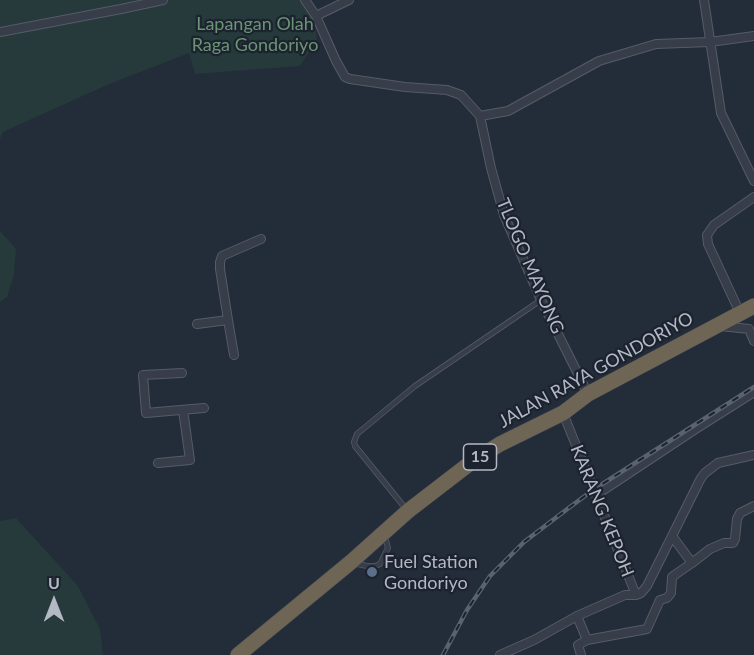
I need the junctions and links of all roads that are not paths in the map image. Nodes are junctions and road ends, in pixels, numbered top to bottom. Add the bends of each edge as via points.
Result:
1 (163, 0) edge
2 (304, 0) edge
3 (349, 0) edge
4 (704, 0) edge
5 (316, 16) junction
6 (0, 32) edge
7 (754, 36) edge
8 (710, 42) junction
9 (480, 116) junction
10 (754, 181) edge
11 (754, 198) edge
12 (261, 239) dead end
13 (541, 300) junction
14 (750, 313) edge
15 (228, 320) junction
16 (197, 324) dead end
17 (716, 326) junction
18 (749, 329) junction
19 (754, 341) edge
20 (234, 355) dead end
21 (182, 373) dead end
22 (754, 392) edge
23 (588, 394) junction
24 (204, 408) dead end
25 (183, 410) junction
26 (563, 413) junction
27 (754, 455) edge
28 (158, 464) dead end
29 (596, 495) junction
30 (754, 506) edge
31 (408, 511) junction
32 (385, 533) junction
33 (672, 536) junction
34 (351, 562) junction
35 (692, 563) junction
36 (636, 595) junction
37 (577, 616) junction
38 (587, 640) junction
39 (238, 655) edge
40 (500, 655) edge
41 (581, 655) edge

1 - 6 street
2 - 5 street
3 - 5 street
4 - 8 street
5 - 9 street via 345,76 447,90 461,95
7 - 8 street
8 - 9 street via 656,44 599,61 508,111
8 - 10 street via 721,113
9 - 13 street, TLOGO MAYONG via 504,215
11 - 14 street via 714,225 707,239
12 - 15 street via 222,256 220,269
13 - 23 street, TLOGO MAYONG
13 - 31 lane via 414,386 357,434 355,446
14 - 17 highway, JALAN RAYA GONDORIYO / 15
14 - 18 street
15 - 16 street
15 - 20 street
17 - 18 street
17 - 23 highway, JALAN RAYA GONDORIYO / 15
18 - 19 street
21 - 25 street via 143,375 146,413
22 - 29 street
23 - 26 highway, JALAN RAYA GONDORIYO / 15
24 - 25 street
25 - 28 street via 190,460
26 - 29 street, KARANG KEPOH
26 - 31 highway, JALAN RAYA GONDORIYO / 15 via 473,461
27 - 33 street, KARANG KEPOH via 718,463 705,473
29 - 36 street, KARANG KEPOH
30 - 35 street via 740,513 733,543 710,549
31 - 32 highway, JALAN RAYA GONDORIYO / 15
32 - 34 highway, JALAN RAYA GONDORIYO / 15
32 - 34 lane via 387,548 380,564 361,566
33 - 35 street
33 - 36 street, KARANG KEPOH via 647,586
34 - 39 highway, JALAN RAYA GONDORIYO / 15
35 - 38 street via 672,577 671,593 660,600 647,629
36 - 37 street via 625,595
37 - 38 street
37 - 40 street
38 - 41 street via 578,645

